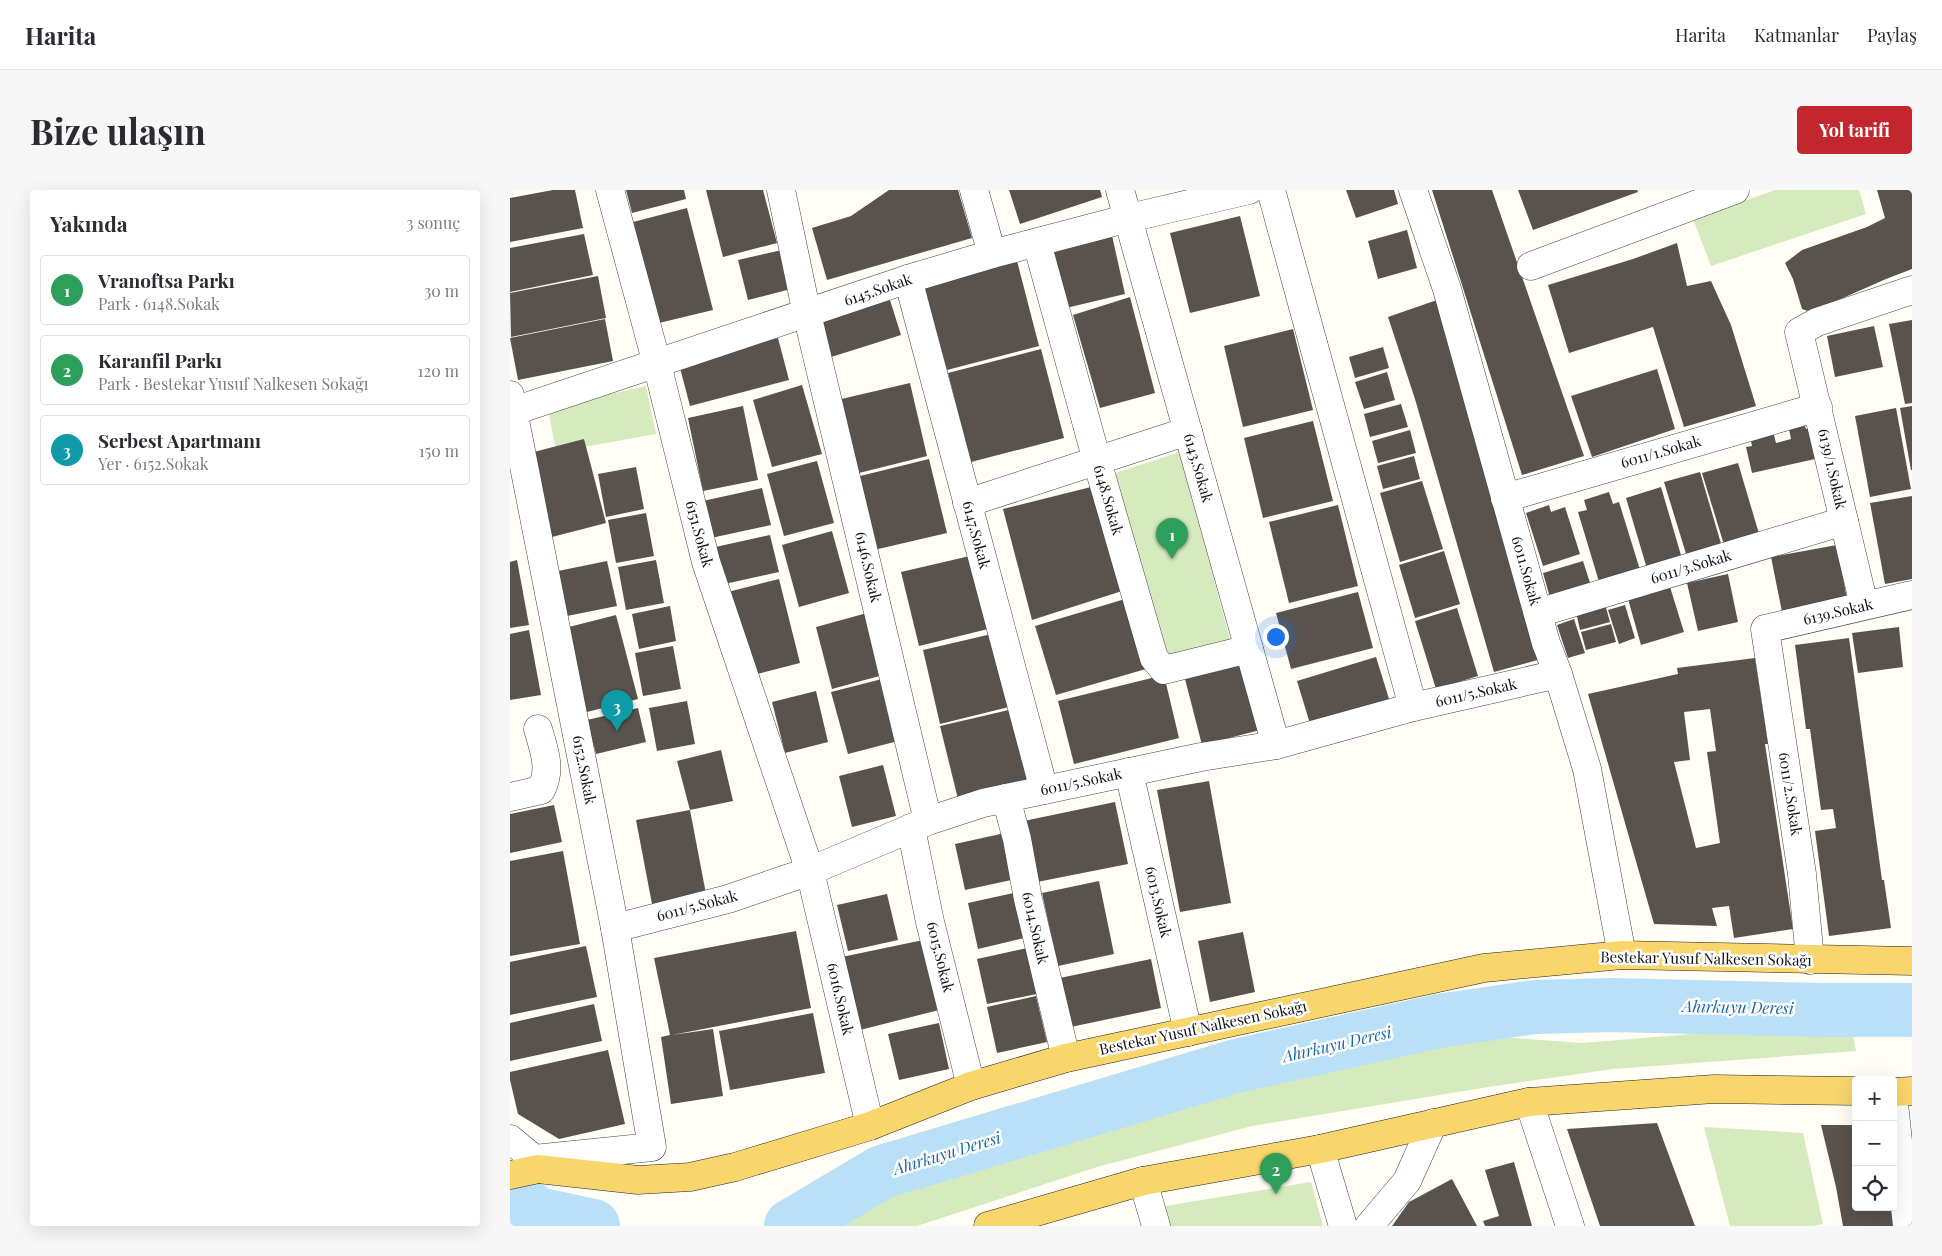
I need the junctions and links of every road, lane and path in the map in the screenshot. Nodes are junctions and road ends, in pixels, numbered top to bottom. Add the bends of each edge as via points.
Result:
1 (610, 190) edge
2 (781, 190) edge
3 (974, 190) edge
4 (1120, 190) edge
5 (1248, 190) edge
6 (1271, 190) edge
7 (1413, 190) edge
8 (1735, 190) edge
9 (1129, 218) junction
10 (1037, 243) junction
11 (992, 254) junction
12 (1531, 266) dead end
13 (908, 279) junction
14 (1912, 290) edge
15 (807, 314) junction
16 (657, 364) junction
17 (512, 403) edge
18 (1818, 407) junction
19 (1188, 431) junction
20 (1097, 461) junction
21 (1505, 498) junction
22 (967, 503) junction
23 (1844, 521) junction
24 (1912, 595) edge
25 (1864, 605) junction
26 (1538, 613) junction
27 (1765, 629) joint
28 (1249, 648) junction
29 (1558, 674) junction
30 (1413, 707) junction
31 (538, 729) dead end
32 (1276, 745) junction
33 (1128, 772) junction
34 (1044, 790) junction
35 (510, 797) edge
36 (1006, 798) junction
37 (920, 824) junction
38 (810, 871) junction
39 (616, 928) junction
40 (1622, 955) junction
41 (1810, 960) junction
42 (1912, 961) edge
43 (1188, 1032) junction
44 (1066, 1058) junction
45 (971, 1086) junction
46 (1912, 1090) edge
47 (1852, 1091) edge
48 (1897, 1092) edge
49 (1530, 1102) junction
50 (1896, 1121) edge
51 (1433, 1123) junction
52 (870, 1126) junction
53 (510, 1139) edge
54 (1320, 1149) junction
55 (510, 1175) edge
56 (1143, 1181) junction
57 (988, 1226) edge
58 (1156, 1226) edge
59 (1342, 1226) edge
60 (1369, 1226) edge
61 (1570, 1226) edge
62 (1907, 1226) edge

1 - 16 street, 6151.Sokak
2 - 15 street, 6146.Sokak
3 - 11 street
4 - 9 street, 6143.Sokak
5 - 9 street, 6145.Sokak
6 - 30 street
7 - 21 street, 6011.Sokak via 1447,289
8 - 12 street
9 - 10 street, 6145.Sokak
9 - 19 street, 6143.Sokak
10 - 11 street, 6145.Sokak
10 - 20 street, 6148.Sokak
11 - 13 street, 6145.Sokak
13 - 15 street, 6145.Sokak
13 - 22 street, 6147.Sokak
14 - 18 street, 6139/1.Sokak via 1817,322 1799,332
15 - 16 street, 6145.Sokak
15 - 37 street, 6146.Sokak
16 - 17 street, 6145.Sokak
16 - 38 street, 6151.Sokak via 706,562
17 - 39 street, 6152.Sokak
18 - 21 street, 6011/1.Sokak
18 - 23 street, 6139/1.Sokak
19 - 20 street
19 - 28 street, 6143.Sokak
20 - 22 street
20 - 28 street, 6148.Sokak via 1154,658 1164,670
21 - 26 street, 6011.Sokak
22 - 34 street, 6147.Sokak
23 - 25 street, 6139/1.Sokak
23 - 26 street, 6011/3.Sokak
24 - 25 street, 6139.Sokak
25 - 27 street, 6139.Sokak
26 - 29 street, 6011.Sokak
27 - 41 street, 6011/2.Sokak via 1802,874
28 - 32 street, 6143.Sokak
29 - 30 street, 6011/5.Sokak
29 - 40 street, 6011.Sokak via 1587,769
30 - 32 street, 6011/5.Sokak
31 - 35 street via 547,767 546,781 542,790
32 - 33 street, 6011/5.Sokak
33 - 34 street, 6011/5.Sokak
33 - 43 street, 6013.Sokak
34 - 36 street, 6011/5.Sokak
36 - 37 street, 6011/5.Sokak
36 - 44 street, 6014.Sokak
37 - 38 street, 6011/5.Sokak
37 - 45 street, 6015.Sokak via 930,922
38 - 39 street, 6011/5.Sokak via 728,899
38 - 52 street, 6016.Sokak
39 - 53 street, 6152.Sokak via 652,1147 534,1159
40 - 41 main road, Bestekar Yusuf Nalkesen Sokağı
40 - 43 main road, Bestekar Yusuf Nalkesen Sokağı via 1484,968
41 - 42 main road, Bestekar Yusuf Nalkesen Sokağı
43 - 44 main road, Bestekar Yusuf Nalkesen Sokağı
44 - 45 main road, Bestekar Yusuf Nalkesen Sokağı
45 - 52 main road, Bestekar Yusuf Nalkesen Sokağı
46 - 48 main road
47 - 49 main road via 1714,1089
49 - 51 main road
49 - 61 street
50 - 62 street
51 - 54 main road
51 - 60 street via 1407,1181
52 - 55 main road, Bestekar Yusuf Nalkesen Sokağı via 735,1167 690,1176 638,1180 538,1169
54 - 56 main road
54 - 59 street
56 - 57 main road
56 - 58 street

